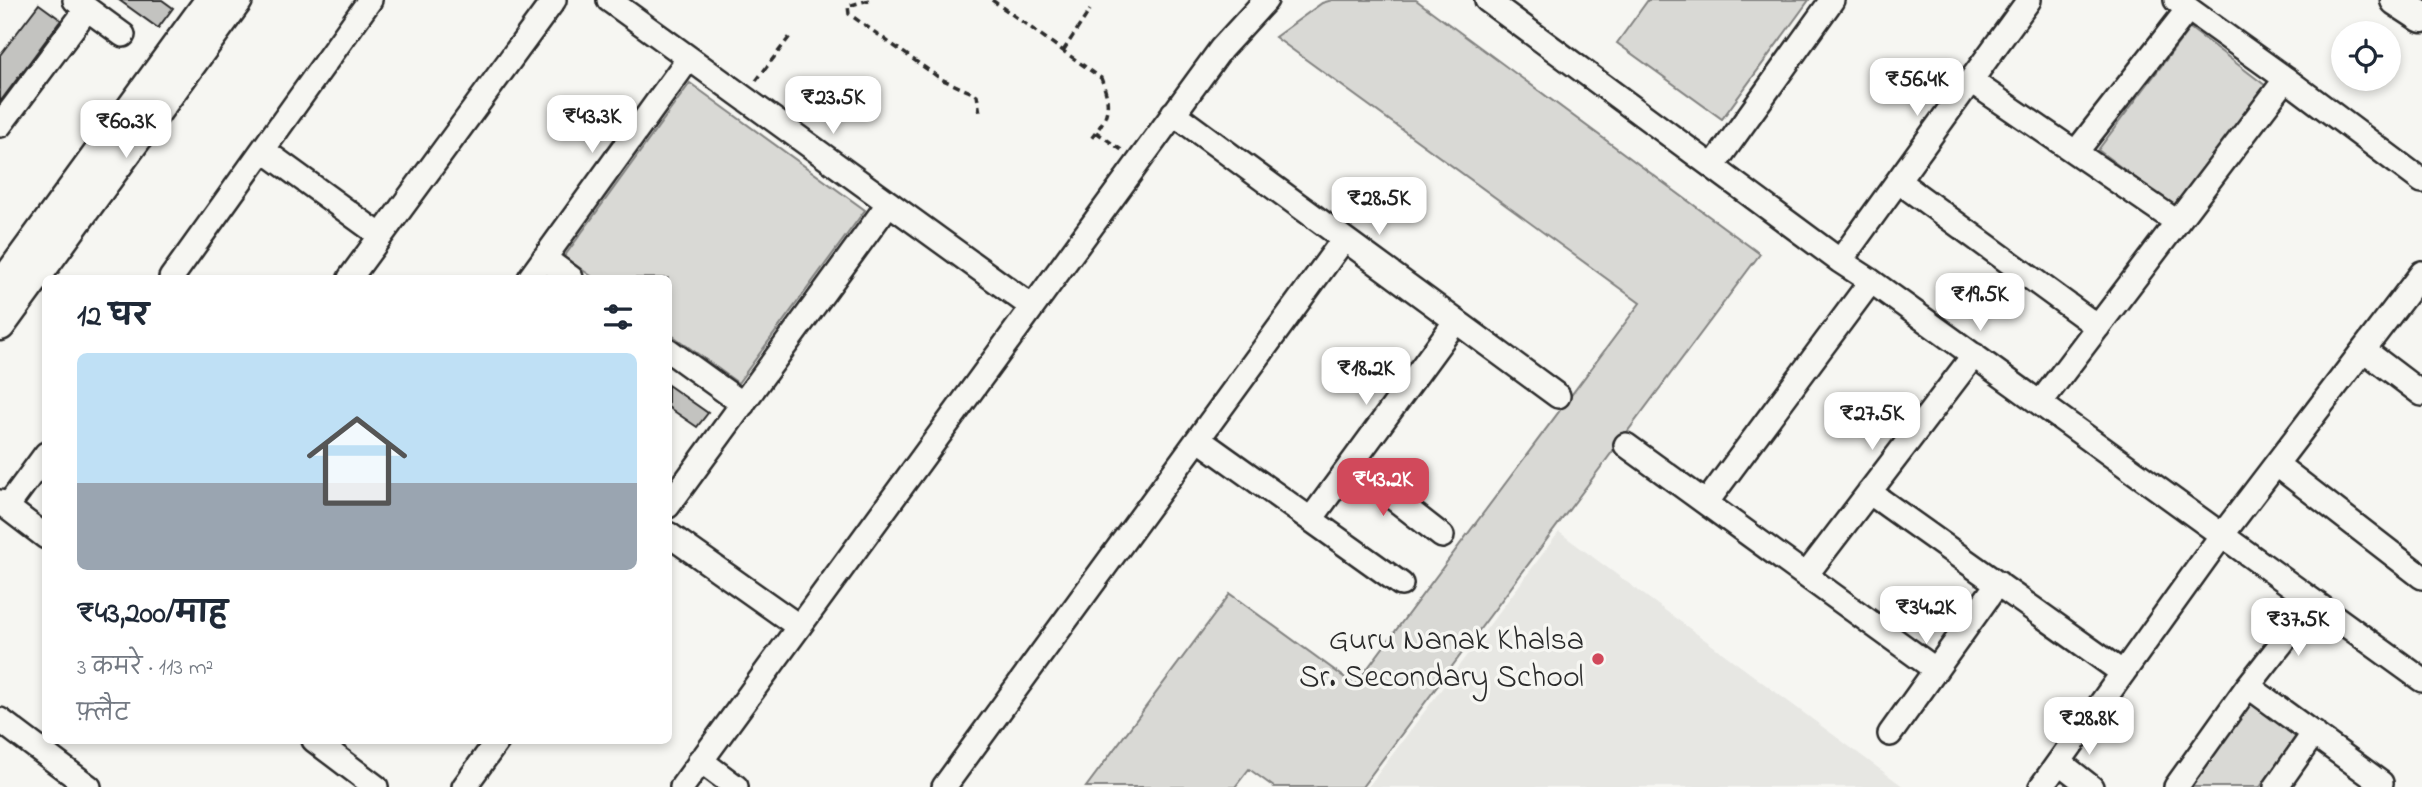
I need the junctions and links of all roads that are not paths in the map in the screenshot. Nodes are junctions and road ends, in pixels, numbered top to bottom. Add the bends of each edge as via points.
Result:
1 (211, 0) edge
2 (237, 0) edge
3 (370, 0) edge
4 (554, 0) edge
5 (609, 0) edge
6 (1255, 0) edge
7 (1266, 0) edge
8 (1487, 0) edge
9 (1832, 0) edge
10 (2029, 0) edge
11 (2396, 0) edge
12 (81, 4) edge
13 (2182, 4) edge
14 (1516, 8) edge
15 (2422, 17) edge
16 (123, 35) dead end
17 (1221, 49) junction
18 (689, 58) junction
19 (2286, 79) junction
20 (1971, 81) junction
21 (1174, 113) junction
22 (0, 125) edge
23 (263, 150) junction
24 (2076, 152) junction
25 (1713, 166) junction
26 (1898, 181) junction
27 (2422, 181) edge
28 (889, 203) junction
29 (2177, 222) junction
30 (381, 236) junction
31 (1344, 239) junction
32 (544, 258) junction
33 (1840, 261) junction
34 (2422, 273) edge
35 (173, 275) edge
36 (351, 275) edge
37 (532, 275) edge
38 (567, 275) edge
39 (1871, 281) junction
40 (0, 289) edge
41 (1032, 307) junction
42 (1457, 321) junction
43 (0, 325) edge
44 (2098, 327) junction
45 (2364, 350) junction
46 (672, 353) edge
47 (1974, 355) junction
48 (2422, 394) edge
49 (1558, 396) dead end
50 (2040, 403) junction
51 (743, 404) junction
52 (1198, 439) junction
53 (1626, 445) dead end
54 (42, 459) edge
55 (2276, 464) junction
56 (1351, 465) junction
57 (1869, 492) junction
58 (672, 501) edge
59 (1706, 503) junction
60 (4, 505) edge
61 (1311, 519) junction
62 (42, 534) edge
63 (2222, 535) junction
64 (1442, 536) dead end
65 (672, 537) edge
66 (1806, 575) junction
67 (2422, 577) edge
68 (1998, 583) junction
69 (1401, 584) dead end
70 (2314, 602) junction
71 (798, 626) junction
72 (1936, 670) junction
73 (2123, 673) junction
74 (2422, 680) edge
75 (2248, 686) junction
76 (6, 727) edge
77 (2314, 733) junction
78 (1890, 734) dead end
79 (319, 744) edge
80 (495, 744) edge
81 (700, 760) junction
82 (2059, 762) junction
83 (2381, 783) dead end
84 (88, 787) edge
85 (376, 787) edge
86 (464, 787) edge
87 (682, 787) edge
88 (736, 787) edge
89 (944, 787) edge
90 (2041, 787) edge
91 (2091, 787) edge
92 (2176, 787) edge
93 (2276, 787) edge

1 - 40 main road
2 - 43 main road
3 - 23 street
4 - 30 street
5 - 18 street
6 - 17 street
7 - 17 street
8 - 14 street
9 - 25 street
10 - 20 street
11 - 15 main road
12 - 16 street
12 - 22 street
13 - 19 street
13 - 24 street
14 - 25 street
17 - 21 street
18 - 28 street
18 - 32 street
19 - 27 street
19 - 29 street
20 - 24 street
20 - 26 street
21 - 31 street
21 - 41 street
23 - 30 street
23 - 35 street
24 - 29 street
25 - 33 street
26 - 33 street
26 - 44 street
28 - 41 street
28 - 51 street
29 - 44 street
30 - 36 street
31 - 42 street
31 - 52 street
32 - 37 street
32 - 38 street
33 - 39 street
34 - 45 street
39 - 47 street
39 - 59 street
41 - 71 street
42 - 49 street
42 - 56 street
44 - 50 street
45 - 48 street
45 - 55 street
46 - 51 street
47 - 50 street
47 - 57 street
50 - 63 street
51 - 58 street
52 - 61 street
52 - 89 street
53 - 59 street
54 - 60 street
55 - 63 street
55 - 67 street
56 - 61 street
56 - 64 street
57 - 66 street
57 - 68 street
59 - 66 street
60 - 62 street
61 - 69 street
63 - 70 street
63 - 73 street
65 - 71 street
66 - 72 street
68 - 72 street
68 - 73 street
70 - 74 street
70 - 75 street
71 - 81 street
72 - 78 street
73 - 82 street
75 - 77 street
75 - 92 street
76 - 84 street
77 - 83 street
77 - 93 street
79 - 85 street
80 - 86 street
81 - 87 street
81 - 88 street
82 - 90 street
82 - 91 street

